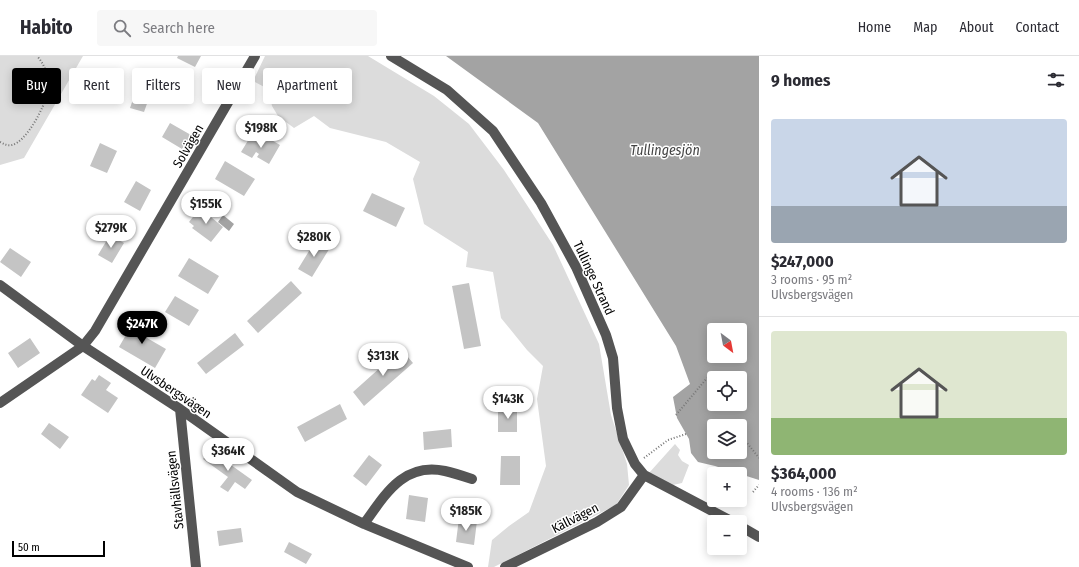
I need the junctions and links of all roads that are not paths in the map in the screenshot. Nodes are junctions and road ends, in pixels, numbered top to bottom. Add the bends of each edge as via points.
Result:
1 (255, 56) edge
2 (391, 56) edge
3 (0, 284) edge
4 (84, 346) junction
5 (0, 403) edge
6 (180, 410) junction
7 (644, 475) junction
8 (472, 479) dead end
9 (719, 515) edge
10 (364, 524) junction
11 (747, 530) edge
12 (759, 537) edge
13 (196, 567) edge
14 (468, 567) edge
15 (505, 567) edge

1 - 4 street, Solvägen
2 - 7 street, Tullinge Strand via 447,90 493,131 541,203 576,267 606,335 613,358 616,408 623,439 635,464
3 - 4 street, Ulvsbergsvägen
4 - 5 street, Solvägen
4 - 6 street, Ulvsbergsvägen
6 - 10 street, Ulvsbergsvägen via 297,492
6 - 13 street, Stavhällsvägen
7 - 9 street, Tullinge Strand
7 - 15 street, Källvägen via 621,507
8 - 10 street via 444,470 426,470 401,478 385,494
10 - 14 street, Ulvsbergsvägen
11 - 12 street

